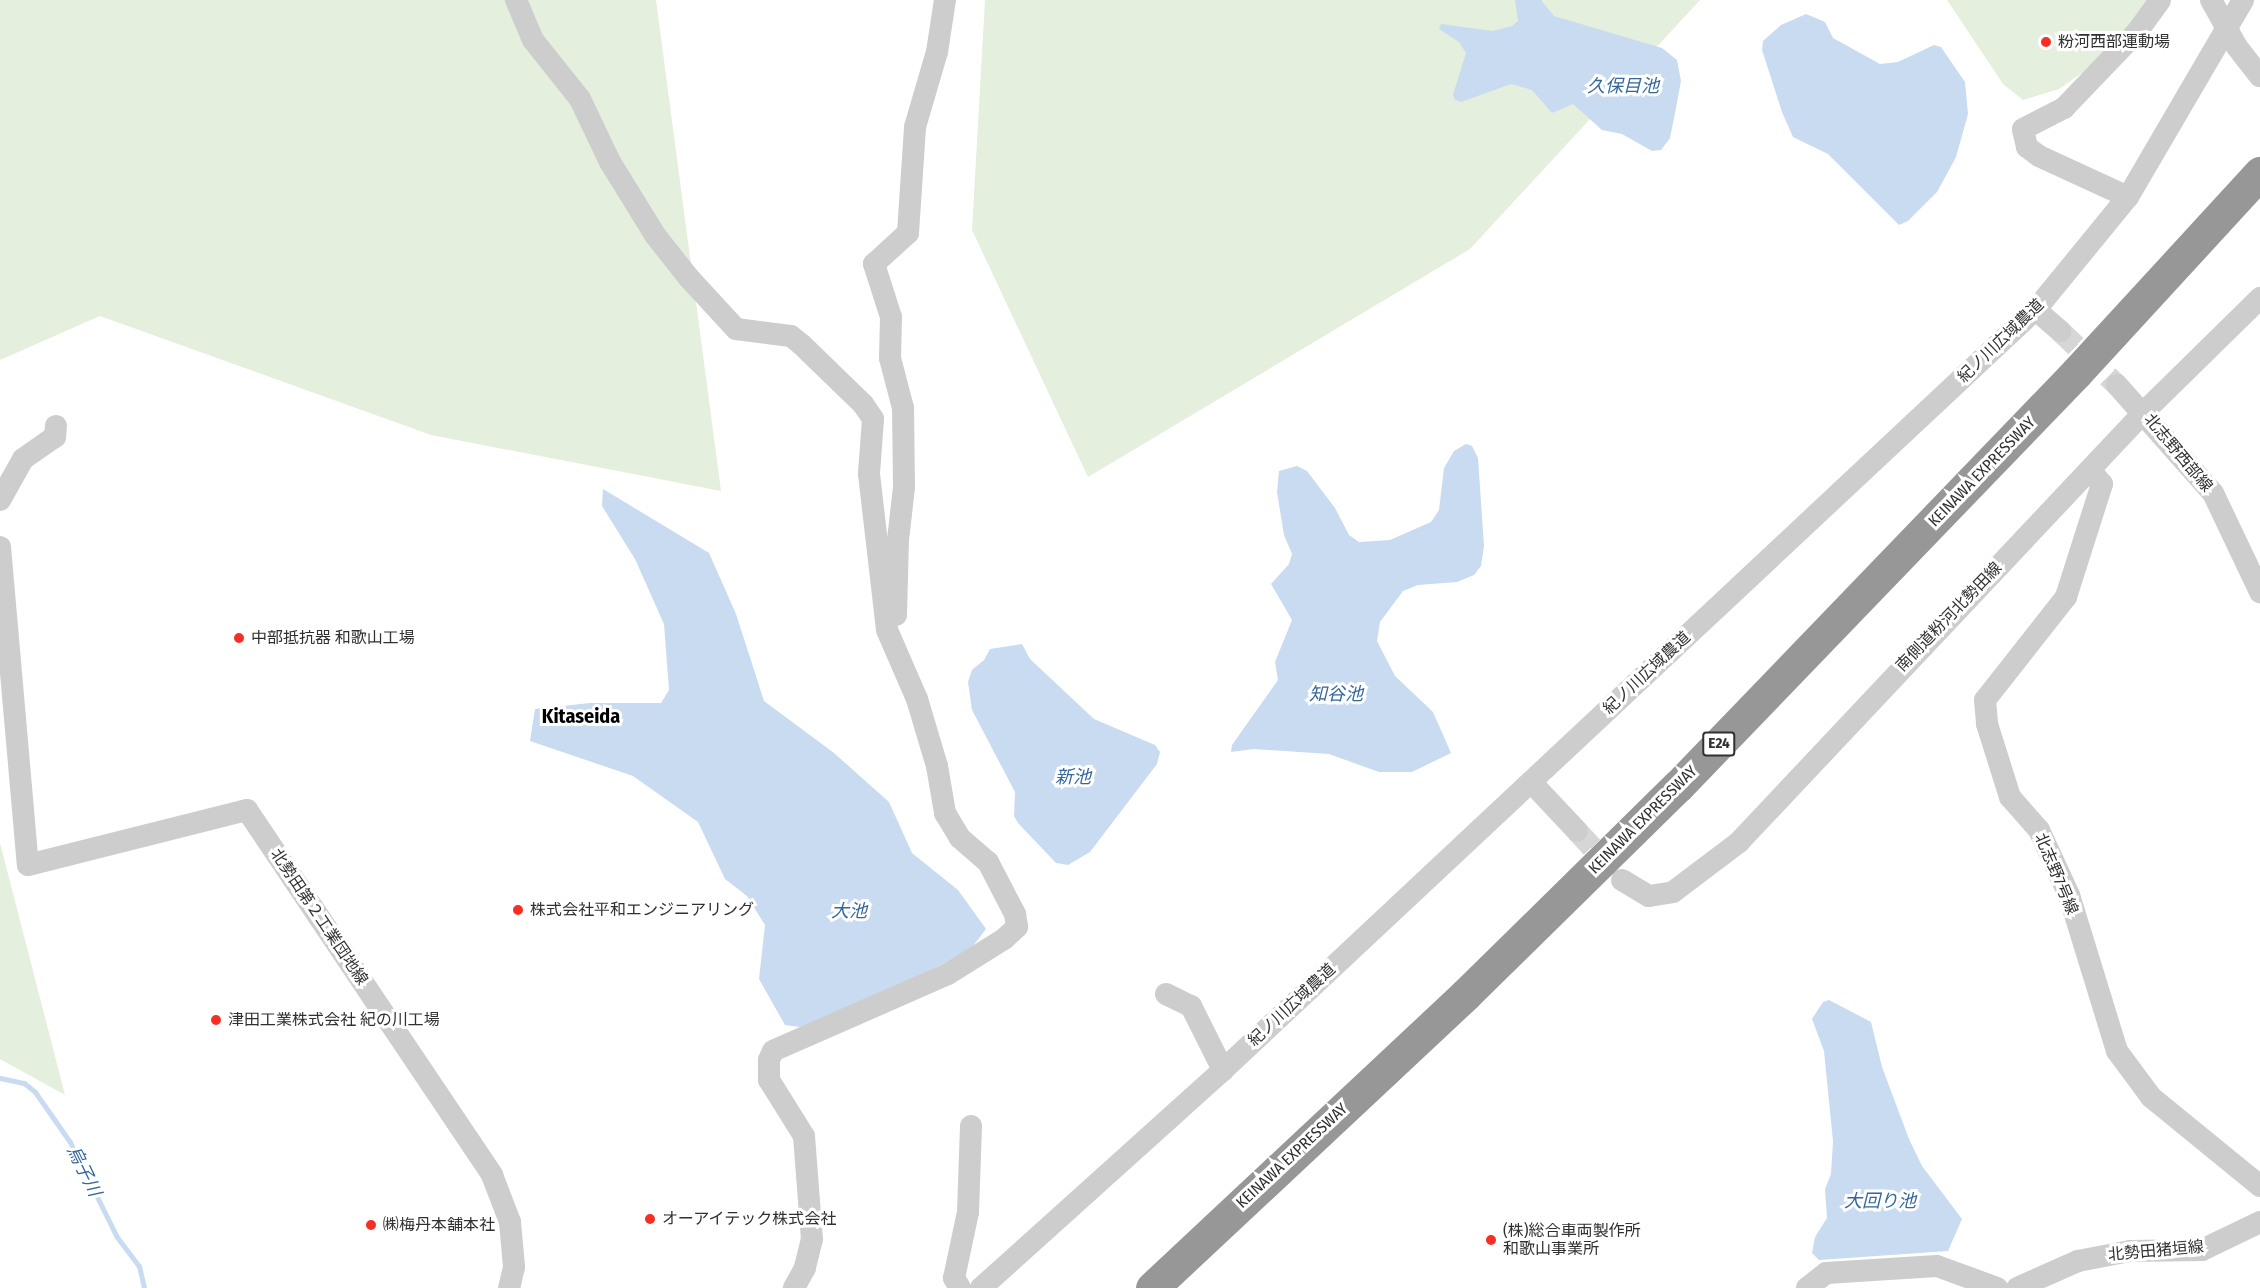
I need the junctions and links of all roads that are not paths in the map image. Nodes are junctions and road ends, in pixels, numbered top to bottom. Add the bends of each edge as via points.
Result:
1 (516, 0) edge
2 (945, 0) edge
3 (2160, 0) edge
4 (2211, 0) edge
5 (2243, 0) edge
6 (2226, 28) junction
7 (2260, 76) edge
8 (2260, 173) edge
9 (2128, 196) junction
10 (2260, 298) edge
11 (2036, 310) junction
12 (2060, 331) tunnel mouth
13 (2117, 385) tunnel mouth
14 (2144, 412) junction
15 (56, 426) dead end
16 (2091, 471) junction
17 (0, 500) edge
18 (0, 547) edge
19 (2259, 587) edge
20 (895, 652) junction
21 (1531, 782) junction
22 (1577, 831) tunnel mouth
23 (1622, 880) tunnel mouth
24 (1166, 994) dead end
25 (1223, 1070) junction
26 (971, 1126) dead end
27 (2260, 1186) edge
28 (2260, 1222) edge
29 (509, 1288) edge
30 (794, 1288) edge
31 (960, 1288) edge
32 (981, 1288) edge
33 (1152, 1288) edge
34 (1807, 1288) edge
35 (1997, 1288) edge
36 (2017, 1288) edge

1 - 20 street via 533,40 580,99 610,162 655,235 689,278 736,329 791,336 873,419 869,474 874,540 887,630
2 - 20 street via 937,52 915,128 908,233 874,264 891,317 890,358 903,408 904,487 898,540
3 - 9 street via 2137,33 2064,108 2023,129 2027,147 2039,156
4 - 6 street
5 - 6 street, 紀ノ川広域農道
6 - 7 street
6 - 9 street, 紀ノ川広域農道
8 - 33 highway, KEINAWA EXPRESSWAY / E24 via 2052,399 1677,786 1465,995
9 - 11 street, 紀ノ川広域農道
10 - 14 street, 南側道粉河北勢田線
11 - 12 street
11 - 21 street, 紀ノ川広域農道
13 - 14 street, 北志野西部線
14 - 16 street, 南側道粉河北勢田線
14 - 19 street, 北志野西部線 via 2213,493
15 - 17 street via 56,437 23,459
16 - 23 street, 南側道粉河北勢田線 via 1882,686 1739,842 1673,892 1649,896
16 - 27 street, 北志野7号線 via 2102,484 2066,597 1985,700 1987,724 2010,796 2039,830 2069,895 2117,1051 2151,1097
18 - 29 street, 北勢田第２工業団地線 via 28,865 247,810 492,1175 510,1222 514,1267
20 - 30 street via 917,699 937,766 945,813 960,838 988,862 1015,914 1017,927 982,954 921,989 773,1050 769,1080 804,1136 812,1239 805,1268
21 - 22 street
21 - 25 street, 紀ノ川広域農道
24 - 25 street via 1191,1006
25 - 32 street, 紀ノ川広域農道
26 - 31 street via 968,1212 954,1278
28 - 36 street, 北勢田猪垣線 via 2202,1250 2130,1251 2078,1261
34 - 35 street via 1817,1276 1826,1274 1937,1266

